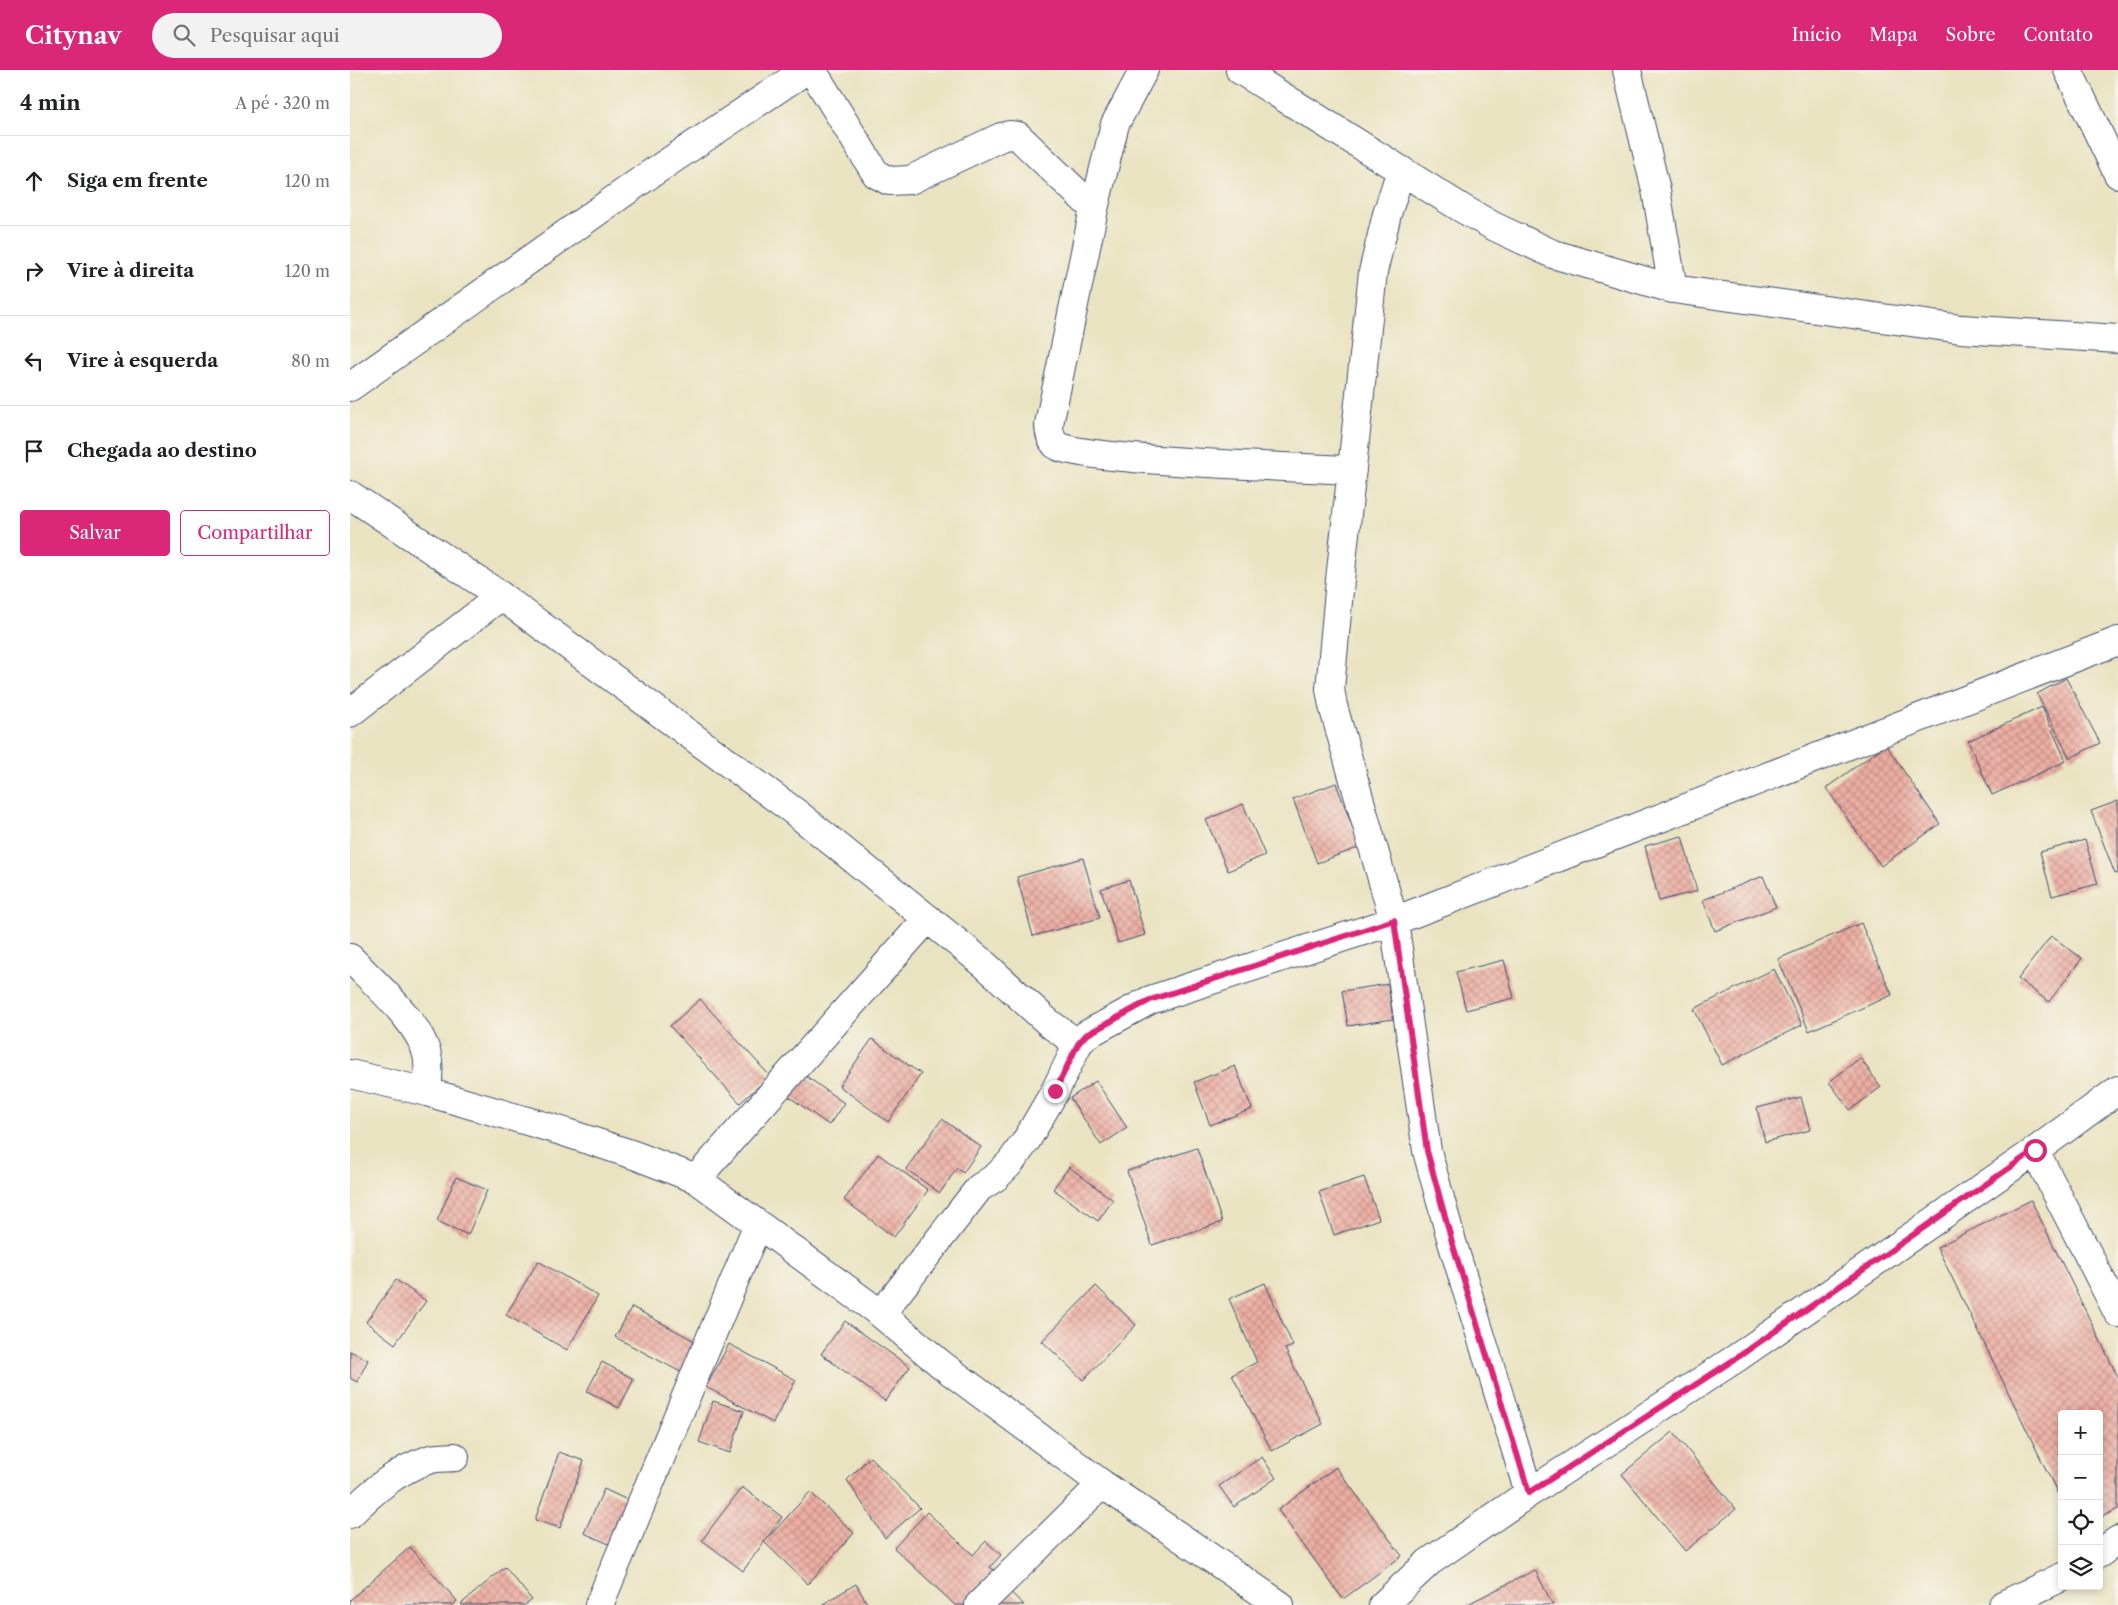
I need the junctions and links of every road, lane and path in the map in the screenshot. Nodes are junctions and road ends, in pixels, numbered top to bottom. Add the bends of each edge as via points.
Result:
1 (806, 70) edge
2 (812, 70) edge
3 (1144, 70) edge
4 (1240, 70) edge
5 (1627, 70) edge
6 (2068, 70) edge
7 (1401, 170) junction
8 (2118, 174) edge
9 (1094, 209) junction
10 (1673, 289) junction
11 (2118, 340) edge
12 (350, 387) edge
13 (1352, 470) junction
14 (350, 495) edge
15 (501, 596) junction
16 (2118, 641) edge
17 (350, 713) edge
18 (927, 919) junction
19 (1394, 920) junction
20 (350, 958) edge
21 (1078, 1044) junction
22 (350, 1074) edge
23 (2118, 1090) edge
24 (427, 1092) junction
25 (2035, 1150) junction
26 (696, 1179) junction
27 (758, 1224) junction
28 (2118, 1312) edge
29 (881, 1314) junction
30 (456, 1457) dead end
31 (1102, 1484) junction
32 (1529, 1493) junction
33 (350, 1514) edge
34 (2118, 1540) edge
35 (2103, 1551) edge
36 (2058, 1579) edge
37 (599, 1605) edge
38 (979, 1605) edge
39 (1280, 1605) edge
40 (1383, 1605) edge
41 (2003, 1605) edge

1 - 12 street via 646,177
2 - 9 street via 876,174 889,181 910,180 1001,137 1018,136
3 - 9 street via 1115,124
4 - 7 street
5 - 10 street via 1656,190
6 - 8 street
7 - 10 street via 1493,226 1553,254
7 - 13 street via 1373,272
9 - 13 street via 1049,424 1050,435 1056,445 1117,457
10 - 11 street via 1961,329
13 - 19 street via 1330,689
14 - 15 street
15 - 17 street
15 - 18 street via 795,812
16 - 19 street
18 - 21 street
18 - 26 street
19 - 21 street via 1150,1000 1086,1035
19 - 32 street via 1427,1151
20 - 24 street via 412,1023 424,1045 428,1061
21 - 29 street via 1055,1091 1010,1163 979,1188
22 - 24 street
23 - 25 street
24 - 26 street via 566,1133
25 - 28 street
25 - 32 street via 1738,1357
26 - 27 street
27 - 29 street
27 - 37 street
29 - 31 street via 942,1365
30 - 33 street via 429,1459 401,1472 375,1489
31 - 38 street
31 - 39 street
32 - 40 street via 1429,1562
34 - 35 street
36 - 41 street

